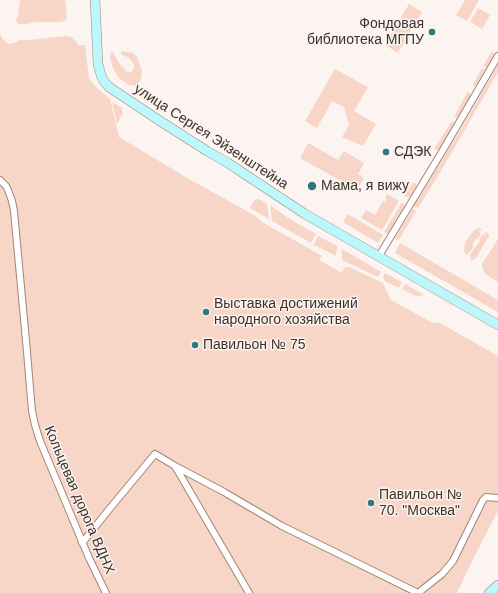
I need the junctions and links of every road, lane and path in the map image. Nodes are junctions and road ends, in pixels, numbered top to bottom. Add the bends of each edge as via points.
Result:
1 (95, 0) edge
2 (498, 56) edge
3 (0, 180) edge
4 (379, 256) junction
5 (498, 325) edge
6 (175, 466) junction
7 (498, 498) edge
8 (82, 543) junction
9 (498, 585) edge
10 (106, 593) edge
11 (249, 593) edge
12 (418, 593) edge
13 (489, 593) edge

1 - 4 main road, улица Сергея Эйзенштейна via 98,64 103,80 109,87 305,214
2 - 4 street
3 - 8 street, Кольцевая дорога ВДНХ via 8,190 14,211 35,425
4 - 5 main road, улица Сергея Эйзенштейна
6 - 8 street via 155,454
6 - 11 street
6 - 12 street via 282,526
7 - 12 street via 486,497 483,500 453,561 442,574
8 - 10 street, Кольцевая дорога ВДНХ
9 - 13 main road

